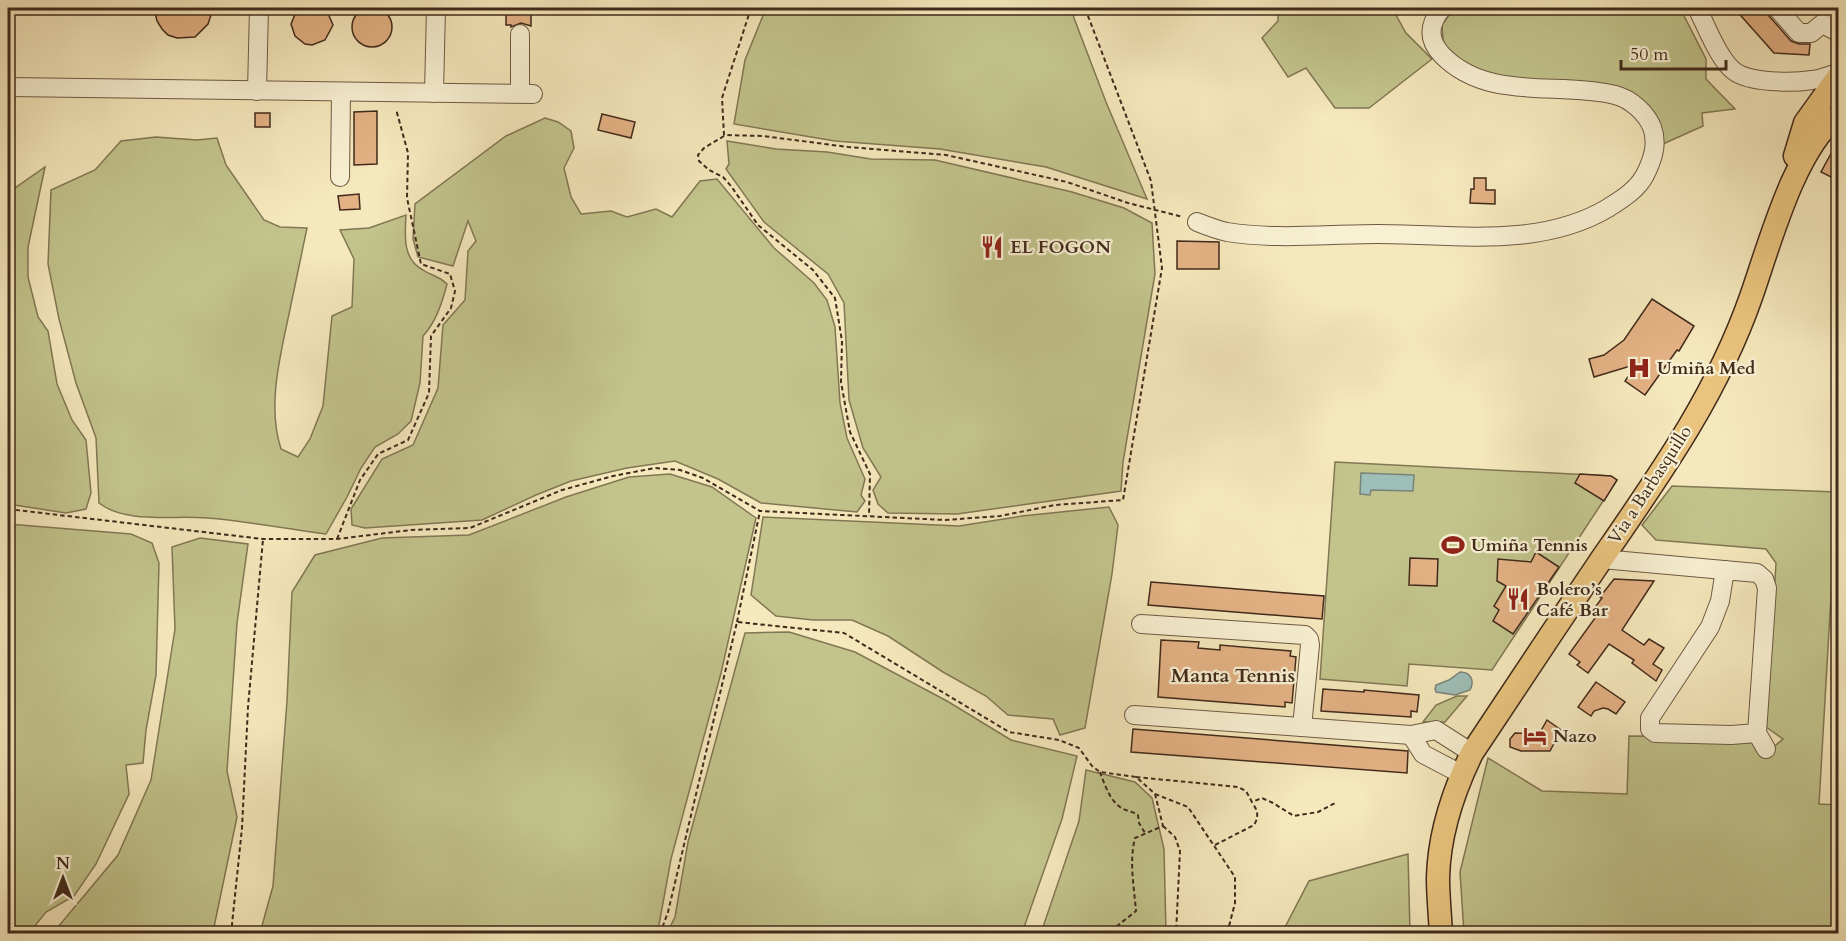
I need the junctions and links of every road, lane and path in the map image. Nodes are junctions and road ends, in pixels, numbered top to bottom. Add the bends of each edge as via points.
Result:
1 (259, 8) edge
2 (436, 8) edge
3 (751, 8) edge
4 (1085, 8) edge
5 (1442, 8) edge
6 (1697, 8) edge
7 (1777, 8) edge
8 (1830, 8) edge
9 (1839, 11) edge
10 (1839, 32) edge
11 (520, 34) dead end
12 (1838, 75) edge
13 (8, 87) edge
14 (1839, 87) edge
15 (257, 91) junction
16 (341, 92) junction
17 (391, 92) junction
18 (434, 93) junction
19 (1839, 115) edge
20 (724, 135) junction
21 (340, 177) dead end
22 (1789, 190) junction
23 (1156, 209) junction
24 (1175, 214) dead end
25 (1197, 222) dead end
26 (8, 509) edge
27 (760, 511) junction
28 (869, 516) junction
29 (263, 539) junction
30 (337, 539) junction
31 (1602, 559) junction
32 (1725, 570) junction
33 (737, 622) junction
34 (1141, 624) dead end
35 (1134, 714) dead end
36 (1302, 727) junction
37 (1411, 735) junction
38 (1472, 753) junction
39 (1100, 772) junction
40 (1461, 774) junction
41 (1136, 777) junction
42 (1155, 794) junction
43 (1252, 802) junction
44 (1337, 802) dead end
45 (1163, 826) junction
46 (1145, 833) junction
47 (1215, 845) junction
48 (231, 933) edge
49 (660, 933) edge
50 (1107, 933) edge
51 (1176, 933) edge
52 (1227, 933) edge
53 (1441, 933) edge

1 - 15 street
2 - 18 street
3 - 20 path via 722,98
4 - 23 path via 1151,182
5 - 25 street via 1430,28 1431,39 1451,64 1475,77 1513,87 1617,95 1633,104 1653,129 1656,144 1642,180 1625,197 1580,223 1540,233 1495,237 1256,235 1225,232
6 - 12 street via 1734,71 1750,78 1798,81
7 - 10 street via 1799,33 1811,33 1822,24
8 - 9 street
11 - 18 street via 527,93
12 - 14 main road
12 - 22 main road, Via a Barbasquillo via 1805,123
13 - 15 street
15 - 16 street
16 - 17 street
16 - 21 street
17 - 18 street
17 - 30 path via 408,153 407,198 422,264 450,274 455,291 451,308 431,336 429,393 408,440 378,454 360,480
19 - 22 main road, Via a Barbasquillo via 1817,136
20 - 23 path via 946,155 1066,182
20 - 28 path via 704,148 698,155 699,161 723,177 758,225 813,270 835,298 842,341 841,382 850,432 870,474
22 - 31 main road, Via a Barbasquillo via 1742,323 1713,387 1667,464
23 - 24 path
23 - 28 path via 1162,268 1122,500 945,520
26 - 29 path
27 - 28 path
27 - 30 path via 703,478 680,470 655,468 562,490 470,528
27 - 33 path
29 - 30 path
29 - 48 path
31 - 32 street
31 - 38 main road, Via a Barbasquillo
32 - 32 street via 1720,601 1710,627 1650,718 1650,729 1655,733 1731,735 1762,741 1767,588 1757,573
33 - 39 path via 844,633 1009,732 1059,740 1079,748
33 - 49 path
34 - 36 street via 1305,634 1310,645
35 - 36 street
36 - 37 street
37 - 38 street via 1436,730
37 - 40 street via 1423,754
38 - 40 main road, Via a Barbasquillo
39 - 41 path
39 - 46 path via 1111,796 1120,808 1138,815
40 - 53 main road, Via a Barbasquillo via 1441,847
41 - 42 path
41 - 43 path via 1238,786
42 - 45 path
42 - 47 path via 1188,807
43 - 44 path via 1262,798 1294,816 1318,812
43 - 47 path via 1257,815 1254,825
45 - 46 path
45 - 51 path via 1175,837 1180,850
46 - 50 path via 1136,838 1132,850 1136,911
47 - 52 path via 1235,877 1235,903

